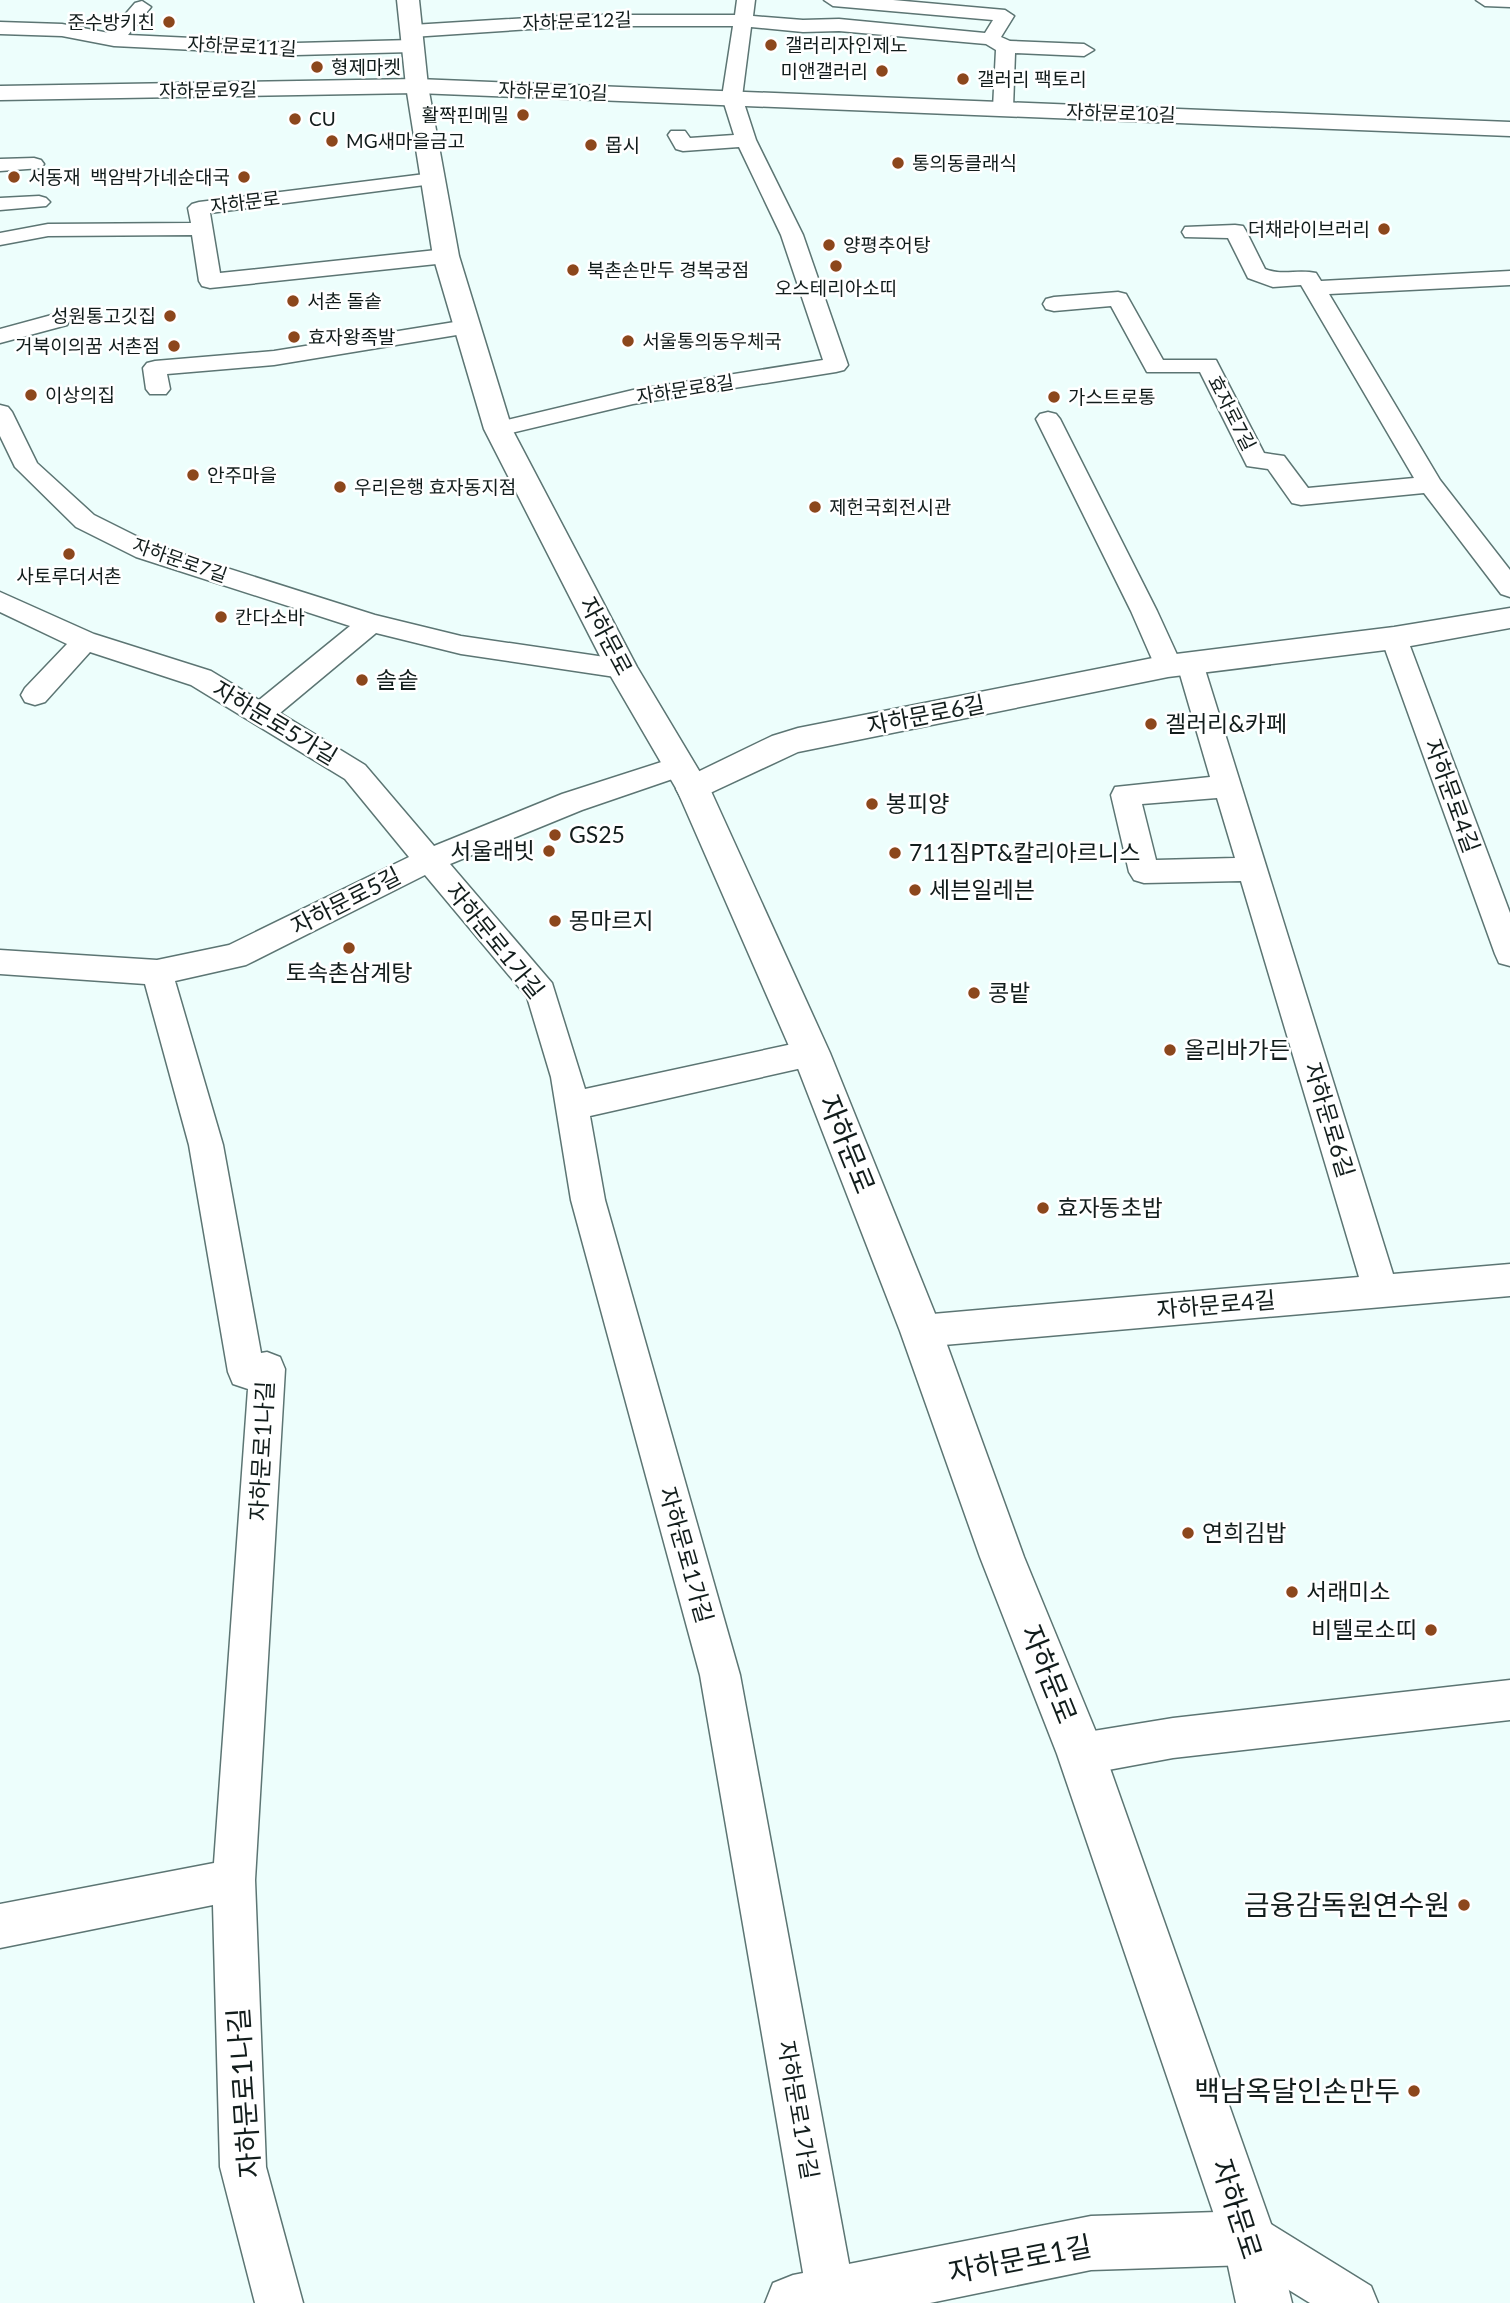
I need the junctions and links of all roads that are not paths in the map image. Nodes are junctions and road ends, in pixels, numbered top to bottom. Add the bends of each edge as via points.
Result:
1 (408, 0) edge
2 (746, 0) edge
3 (833, 0) edge
4 (1485, 0) edge
5 (1510, 1) edge
6 (921, 4) edge
7 (142, 7) dead end
8 (743, 21) junction
9 (0, 28) edge
10 (412, 38) junction
11 (114, 40) junction
12 (998, 43) junction
13 (1084, 50) dead end
14 (417, 86) junction
15 (0, 93) edge
16 (732, 97) junction
17 (1003, 108) junction
18 (1510, 129) edge
19 (678, 135) dead end
20 (746, 140) junction
21 (34, 164) dead end
22 (0, 165) edge
23 (433, 179) junction
24 (39, 202) dead end
25 (0, 204) edge
26 (202, 229) junction
27 (1193, 232) dead end
28 (0, 239) edge
29 (446, 256) junction
30 (1510, 278) edge
31 (1314, 288) junction
32 (1054, 304) dead end
33 (59, 320) dead end
34 (467, 327) junction
35 (0, 336) edge
36 (158, 389) dead end
37 (0, 412) edge
38 (1048, 419) dead end
39 (498, 429) junction
40 (1430, 484) junction
41 (1510, 588) edge
42 (0, 601) edge
43 (1510, 618) edge
44 (370, 623) junction
45 (1394, 638) junction
46 (85, 641) junction
47 (1179, 665) junction
48 (622, 668) junction
49 (35, 695) dead end
50 (260, 714) junction
51 (686, 777) junction
52 (1228, 786) junction
53 (429, 860) junction
54 (1253, 869) junction
55 (1510, 954) edge
56 (0, 962) edge
57 (157, 972) junction
58 (811, 1053) junction
59 (572, 1106) junction
60 (1510, 1280) edge
61 (1381, 1291) junction
62 (921, 1331) junction
63 (1510, 1700) edge
64 (1081, 1754) junction
65 (234, 1880) junction
66 (0, 1926) edge
67 (1249, 2238) junction
68 (812, 2300) edge
69 (279, 2303) edge
70 (1264, 2303) edge
71 (1354, 2303) edge

1 - 10 street, 자하문로
2 - 8 lane
3 - 6 lane
4 - 5 lane
6 - 12 lane via 1004,16
7 - 11 lane
8 - 10 lane, 자하문로12길 via 642,18 479,24
8 - 12 lane, 자하문로12길 via 839,25
8 - 16 lane
9 - 11 lane, 자하문로11길 via 62,30
10 - 11 lane, 자하문로11길 via 296,49
10 - 14 street, 자하문로
12 - 13 lane, 자하문로12길
12 - 17 lane
14 - 15 street, 자하문로9길
14 - 16 street, 자하문로10길
14 - 23 street, 자하문로
16 - 17 street, 자하문로10길
16 - 20 lane
17 - 18 street, 자하문로10길
19 - 20 lane via 683,145
20 - 39 lane, 자하문로8길 via 792,235 836,365 633,397
21 - 22 lane
23 - 26 lane, 자하문로 via 199,208
23 - 29 street, 자하문로
24 - 25 lane
26 - 28 lane via 48,230
26 - 29 lane, 자하문로 via 210,281
27 - 31 lane via 1235,230 1256,273 1273,279 1308,278
29 - 34 street, 자하문로
30 - 31 lane
31 - 40 lane
32 - 40 lane, 효자로7길 via 1118,299 1156,367 1208,365 1256,461 1275,461 1301,497
33 - 35 lane
34 - 36 lane via 274,358 155,368
34 - 39 street, 자하문로
37 - 44 lane, 자하문로7길 via 27,467 85,521 145,551
38 - 47 lane, 자하문로6길 via 1144,611
39 - 48 street, 자하문로
40 - 41 lane
42 - 46 lane, 자하문로5가길
43 - 45 street, 자하문로6길
44 - 48 lane, 자하문로7길 via 461,645
44 - 50 lane
45 - 47 street, 자하문로6길
45 - 55 lane, 자하문로4길
46 - 49 lane
46 - 50 lane, 자하문로5가길 via 201,678
47 - 51 street, 자하문로6길 via 783,744
47 - 52 lane, 자하문로6길
48 - 51 street, 자하문로
50 - 53 lane, 자하문로5가길 via 355,772
51 - 53 lane, 자하문로5길 via 572,802
51 - 58 street, 자하문로
52 - 54 lane, 자하문로6길
52 - 54 lane via 1125,795 1144,872
53 - 57 lane, 자하문로5길 via 235,956
53 - 59 lane, 자하문로1가길 via 541,992
54 - 61 lane, 자하문로6길
56 - 57 lane, 자하문로5길
57 - 65 lane, 자하문로1나길 via 206,1145 246,1372 267,1368
58 - 59 lane
58 - 62 street, 자하문로
59 - 68 lane, 자하문로1가길 via 588,1200 720,1675
60 - 61 lane, 자하문로4길
61 - 62 lane, 자하문로4길
62 - 64 street, 자하문로 via 1002,1557
63 - 64 lane via 1173,1738
64 - 67 street, 자하문로
65 - 66 lane
65 - 69 lane, 자하문로1나길 via 243,2167
67 - 68 street, 자하문로1길 via 1091,2243
67 - 70 street, 자하문로
67 - 71 lane

